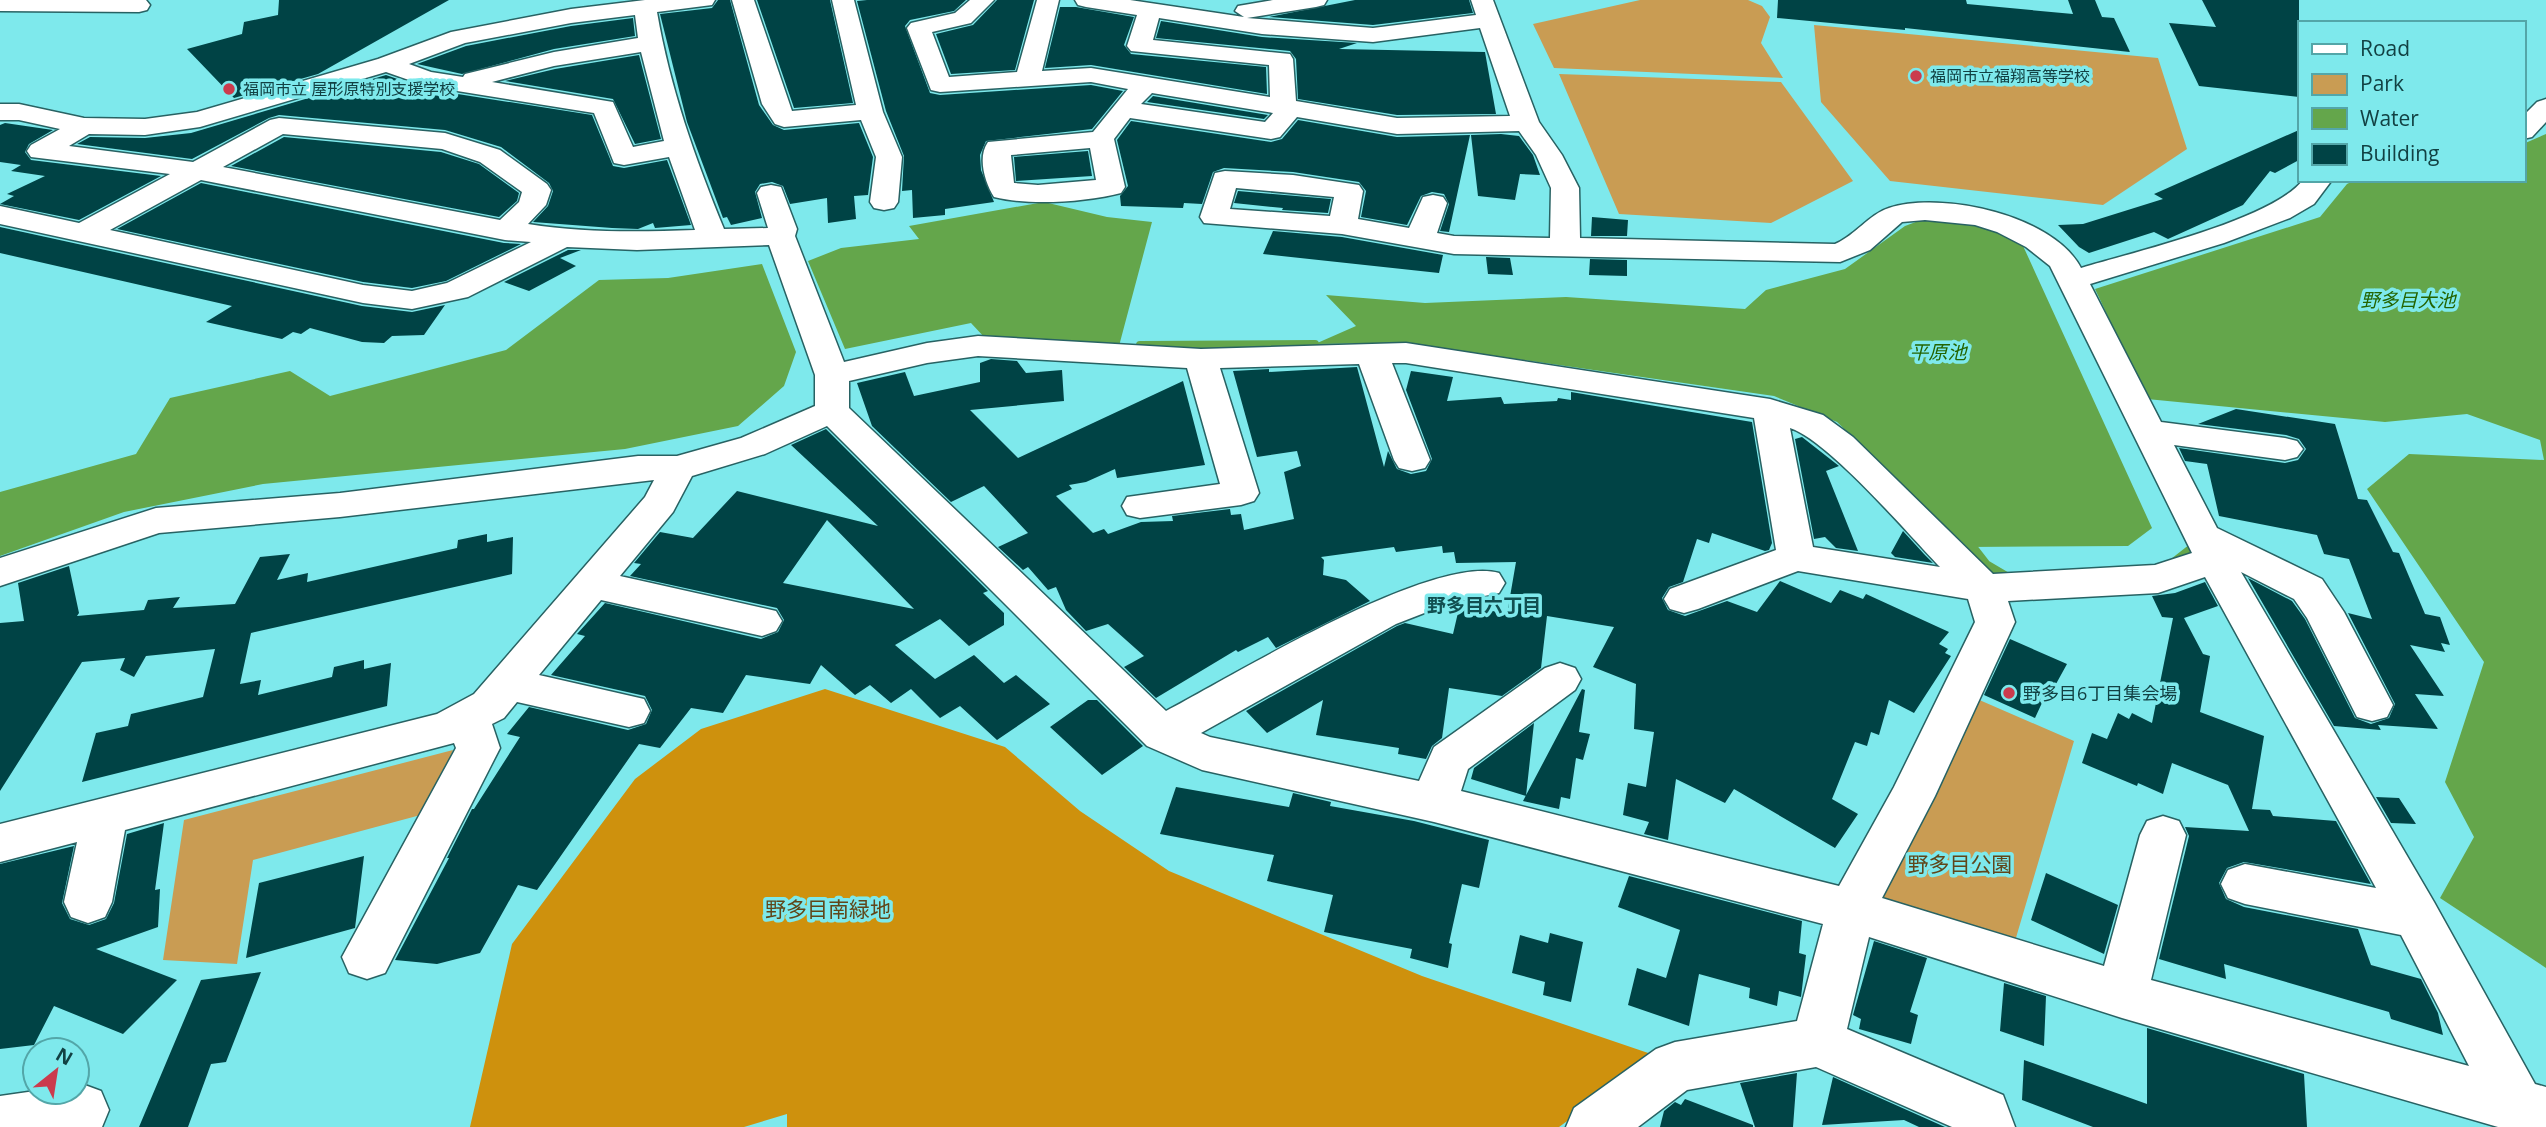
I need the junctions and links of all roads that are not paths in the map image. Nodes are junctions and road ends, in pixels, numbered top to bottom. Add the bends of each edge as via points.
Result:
1 (704, 0) edge
2 (743, 0) edge
3 (843, 0) edge
4 (983, 0) edge
5 (1048, 0) edge
6 (1086, 0) edge
7 (1317, 0) edge
8 (0, 4) edge
9 (139, 5) dead end
10 (572, 8) edge
11 (1150, 10) junction
12 (1485, 10) edge
13 (1205, 18) junction
14 (647, 25) junction
15 (1315, 32) junction
16 (1299, 59) junction
17 (387, 64) junction
18 (1028, 78) junction
19 (455, 84) junction
20 (1146, 84) junction
21 (1283, 105) junction
22 (2546, 107) edge
23 (1123, 109) junction
24 (0, 112) edge
25 (870, 112) junction
26 (1525, 123) junction
27 (84, 126) junction
28 (2525, 129) edge
29 (1101, 139) dead end
30 (677, 147) junction
31 (198, 171) junction
32 (2316, 182) edge
33 (771, 193) dead end
34 (884, 201) dead end
35 (1433, 203) dead end
36 (0, 215) edge
37 (1342, 225) dead end
38 (505, 231) junction
39 (83, 233) junction
40 (780, 236) junction
41 (562, 238) junction
42 (713, 238) junction
43 (1420, 239) junction
44 (1565, 247) junction
45 (2072, 280) junction
46 (1372, 354) junction
47 (1200, 359) junction
48 (832, 393) junction
49 (1770, 410) junction
50 (2149, 431) junction
51 (2285, 449) dead end
52 (1412, 460) dead end
53 (678, 468) junction
54 (1140, 506) dead end
55 (2208, 548) junction
56 (1796, 557) junction
57 (0, 572) edge
58 (1485, 583) dead end
59 (592, 584) junction
60 (1984, 588) junction
61 (1684, 599) dead end
62 (762, 621) dead end
63 (1560, 679) dead end
64 (507, 684) junction
65 (2372, 705) dead end
66 (629, 711) dead end
67 (468, 717) junction
68 (1162, 734) junction
69 (1434, 803) junction
70 (105, 816) junction
71 (2163, 835) dead end
72 (0, 843) edge
73 (2245, 884) dead end
74 (88, 902) dead end
75 (1851, 910) junction
76 (2417, 917) junction
77 (367, 957) dead end
78 (2122, 995) junction
79 (1818, 1042) junction
80 (82, 1110) dead end
81 (2529, 1115) edge
82 (0, 1122) edge
83 (1996, 1123) edge
84 (1593, 1127) edge

1 - 14 street
2 - 25 street via 775,104 784,119
3 - 25 street
4 - 18 street via 962,18 919,28 940,85
5 - 18 street
6 - 11 street
7 - 13 street
8 - 9 street
10 - 14 street
10 - 17 street via 459,37
11 - 13 street
11 - 16 street via 1139,47
12 - 15 street via 1373,35
12 - 26 street
13 - 15 street
14 - 19 street via 554,59
14 - 30 street
15 - 16 street
16 - 21 street
17 - 19 street
17 - 27 street via 200,119 145,128
18 - 20 street via 1091,75
19 - 30 street via 604,107 624,157
20 - 21 street
20 - 23 street
21 - 23 street via 1286,114 1271,131
21 - 26 street via 1397,126
22 - 28 street
23 - 29 street
24 - 27 street
25 - 34 street via 890,157
26 - 44 street via 1549,155 1565,188
27 - 31 street via 40,151 112,156
30 - 42 street
31 - 38 street
31 - 38 street via 279,127 445,141 490,156 537,190 532,205
31 - 39 street
32 - 45 street via 2304,198 2280,212
33 - 40 street via 783,229
35 - 43 street
36 - 39 street
37 - 43 street
38 - 41 street
39 - 41 street via 363,294 412,300 457,290
40 - 42 street
40 - 48 street
41 - 42 street
43 - 44 street via 1454,245
44 - 45 street via 1840,253 1898,214 1959,213 1997,221 2045,245 2063,262
45 - 50 street
46 - 47 street
46 - 49 street via 1406,353
46 - 52 street
47 - 48 street via 978,345 926,353
47 - 54 street via 1241,493
48 - 53 street via 753,446
48 - 68 street
49 - 56 street
49 - 60 street via 1811,423 1841,445
50 - 51 street
50 - 55 street
53 - 57 street via 638,468 340,505 156,521
53 - 59 street via 660,503
55 - 60 street via 2158,579
55 - 65 street via 2308,589
55 - 76 street
56 - 60 street
56 - 61 street
58 - 68 street via 1444,590 1382,614
59 - 62 street
59 - 64 street
60 - 75 street via 1995,622 1912,796
63 - 69 street via 1450,759
64 - 66 street
64 - 67 street via 489,706
67 - 70 street via 448,728
67 - 77 street via 478,748
68 - 69 street via 1202,753
69 - 75 street
70 - 72 street
70 - 74 street
71 - 78 street
73 - 76 street
75 - 78 street
75 - 79 street
76 - 81 street
78 - 81 street
79 - 83 street
79 - 84 street via 1675,1067
80 - 82 street

